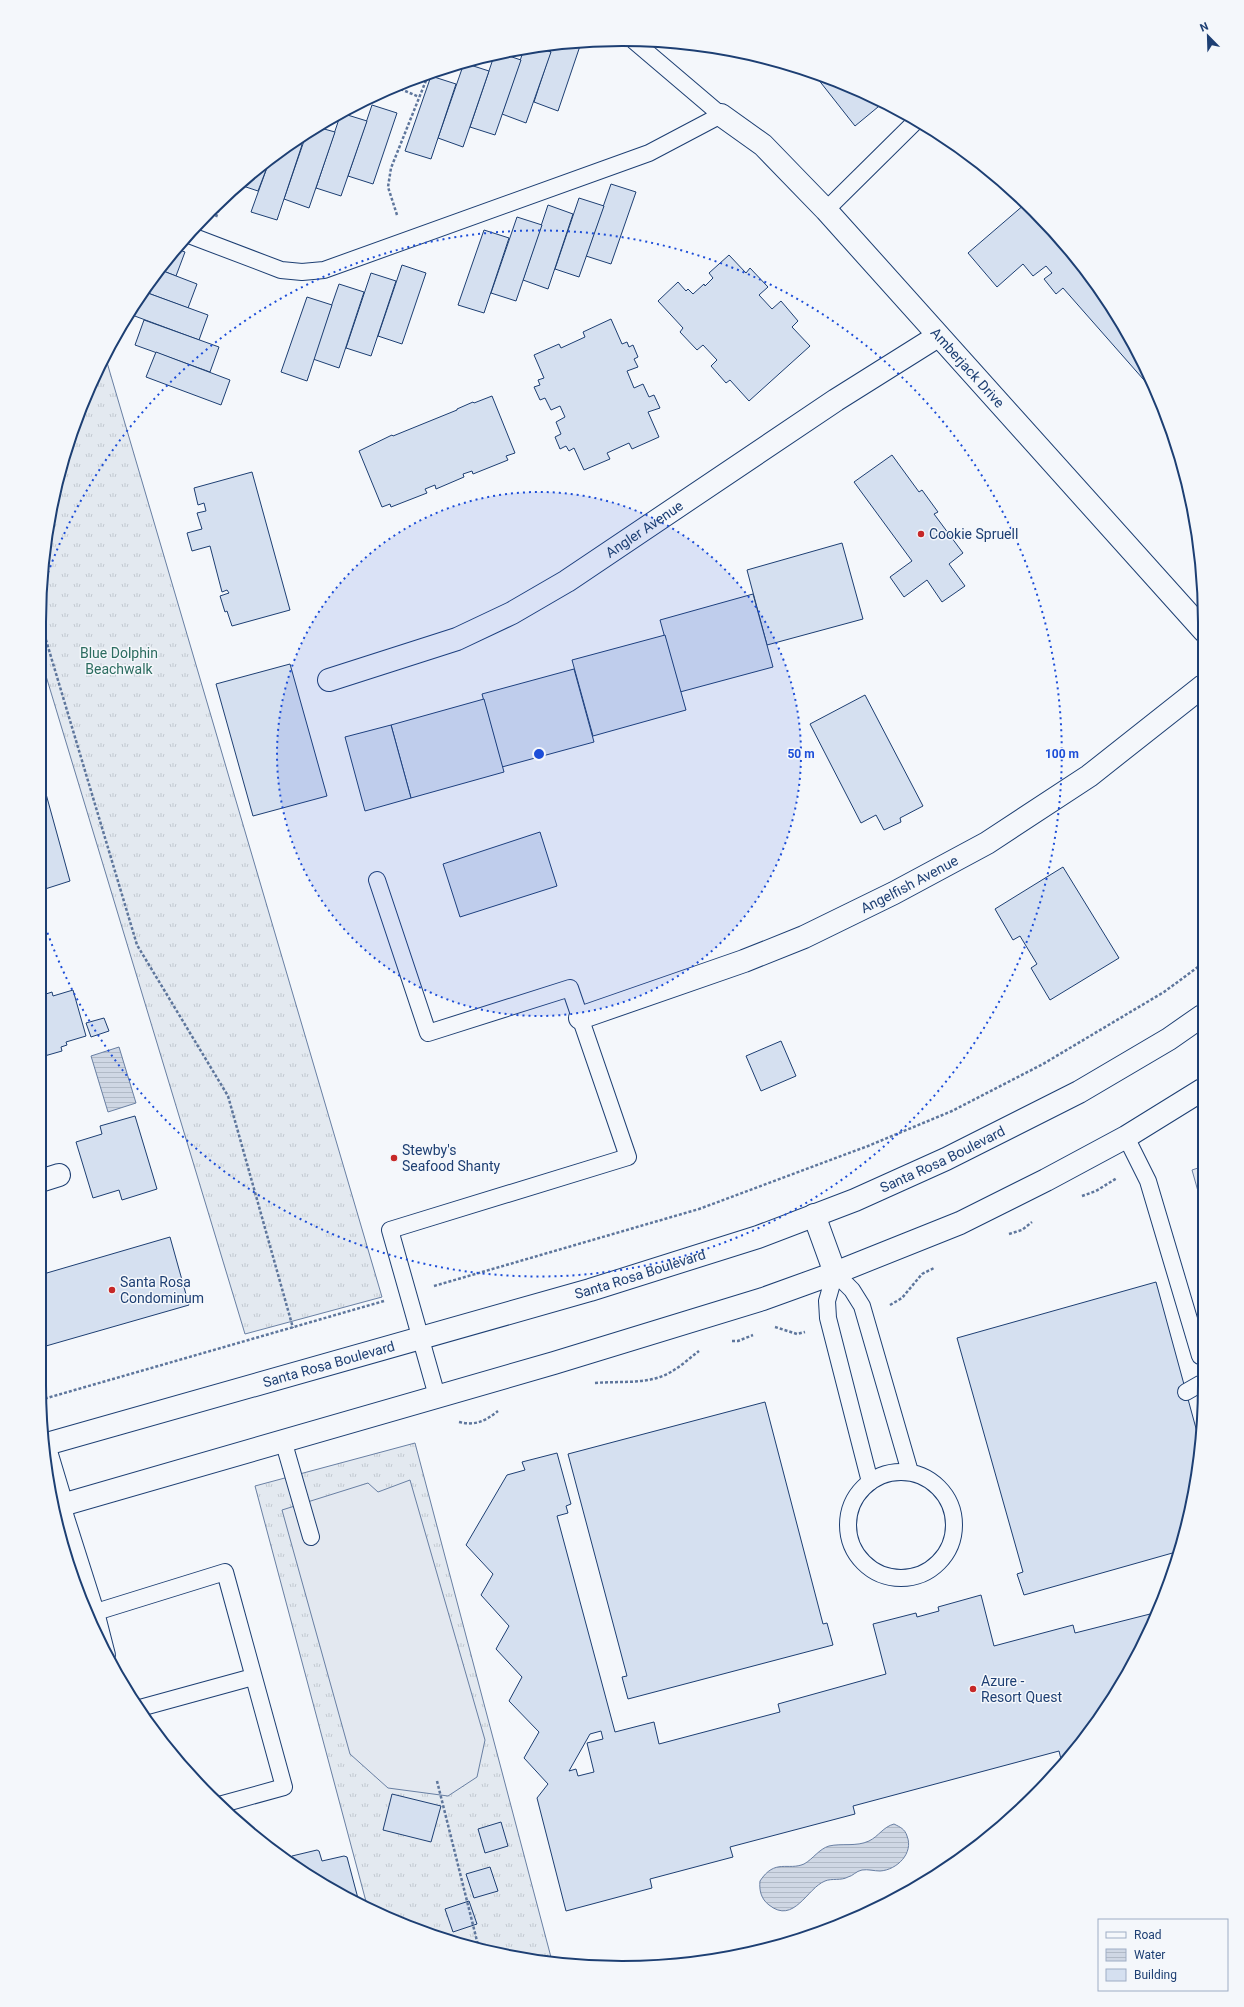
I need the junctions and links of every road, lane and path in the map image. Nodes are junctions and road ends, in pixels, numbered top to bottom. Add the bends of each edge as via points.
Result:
1 (640, 46) edge
2 (425, 81) edge
3 (402, 90) edge
4 (419, 96) junction
5 (721, 115) junction
6 (912, 125) edge
7 (826, 210) junction
8 (194, 237) edge
9 (406, 240) junction
10 (938, 336) junction
11 (1198, 624) edge
12 (46, 637) edge
13 (329, 680) dead end
14 (1198, 690) edge
15 (377, 880) dead end
16 (1198, 967) edge
17 (580, 1018) junction
18 (1198, 1019) edge
19 (1198, 1092) edge
20 (1126, 1137) junction
21 (814, 1215) junction
22 (835, 1273) junction
23 (408, 1294) junction
24 (293, 1328) junction
25 (421, 1339) junction
26 (1198, 1349) edge
27 (1198, 1385) edge
28 (1186, 1392) dead end
29 (437, 1396) junction
30 (46, 1398) edge
31 (283, 1440) junction
32 (49, 1443) edge
33 (910, 1472) junction
34 (870, 1482) junction
35 (59, 1506) edge
36 (64, 1524) edge
37 (311, 1537) dead end
38 (81, 1582) edge
39 (93, 1612) edge
40 (254, 1677) junction
41 (144, 1707) edge
42 (437, 1781) dead end
43 (226, 1803) edge
44 (477, 1942) edge

1 - 5 lane
2 - 4 path
3 - 4 path
4 - 9 path via 391,168 388,187
5 - 7 street, Amberjack Drive via 763,145
5 - 9 lane via 649,153
6 - 7 lane
7 - 10 street, Amberjack Drive
8 - 9 lane via 281,270 302,272 324,270
10 - 11 street, Amberjack Drive
10 - 13 street, Angler Avenue via 836,400 567,581 512,613 457,639
12 - 24 path via 137,945 228,1096
14 - 17 street, Angelfish Avenue via 1090,776 987,843 901,889 804,937 744,961
15 - 17 lane via 428,1033 570,988
16 - 23 path via 1164,992 1043,1064 952,1111 868,1146 699,1209
17 - 23 lane via 628,1157 390,1230
18 - 21 street, Santa Rosa Boulevard via 1169,1039 1079,1092 946,1159 855,1200
19 - 20 street
20 - 22 street via 960,1223
20 - 26 lane via 1148,1181
21 - 22 street
21 - 25 street, Santa Rosa Boulevard via 751,1239 590,1290
22 - 29 street via 763,1299 647,1335
22 - 33 lane via 852,1290 862,1306
22 - 34 lane via 827,1301 828,1318
23 - 24 path
23 - 25 lane
24 - 30 path
25 - 29 lane
25 - 32 street, Santa Rosa Boulevard
27 - 28 lane
29 - 31 street
31 - 35 street
31 - 37 lane
33 - 34 lane via 889,1473
33 - 34 lane via 930,1480 946,1494 954,1513 955,1534 947,1554 932,1569 913,1578 892,1579 872,1571 857,1556 848,1538 848,1516 856,1497
36 - 38 lane
39 - 40 lane via 225,1572
40 - 41 lane
40 - 43 lane via 284,1787
42 - 44 path

